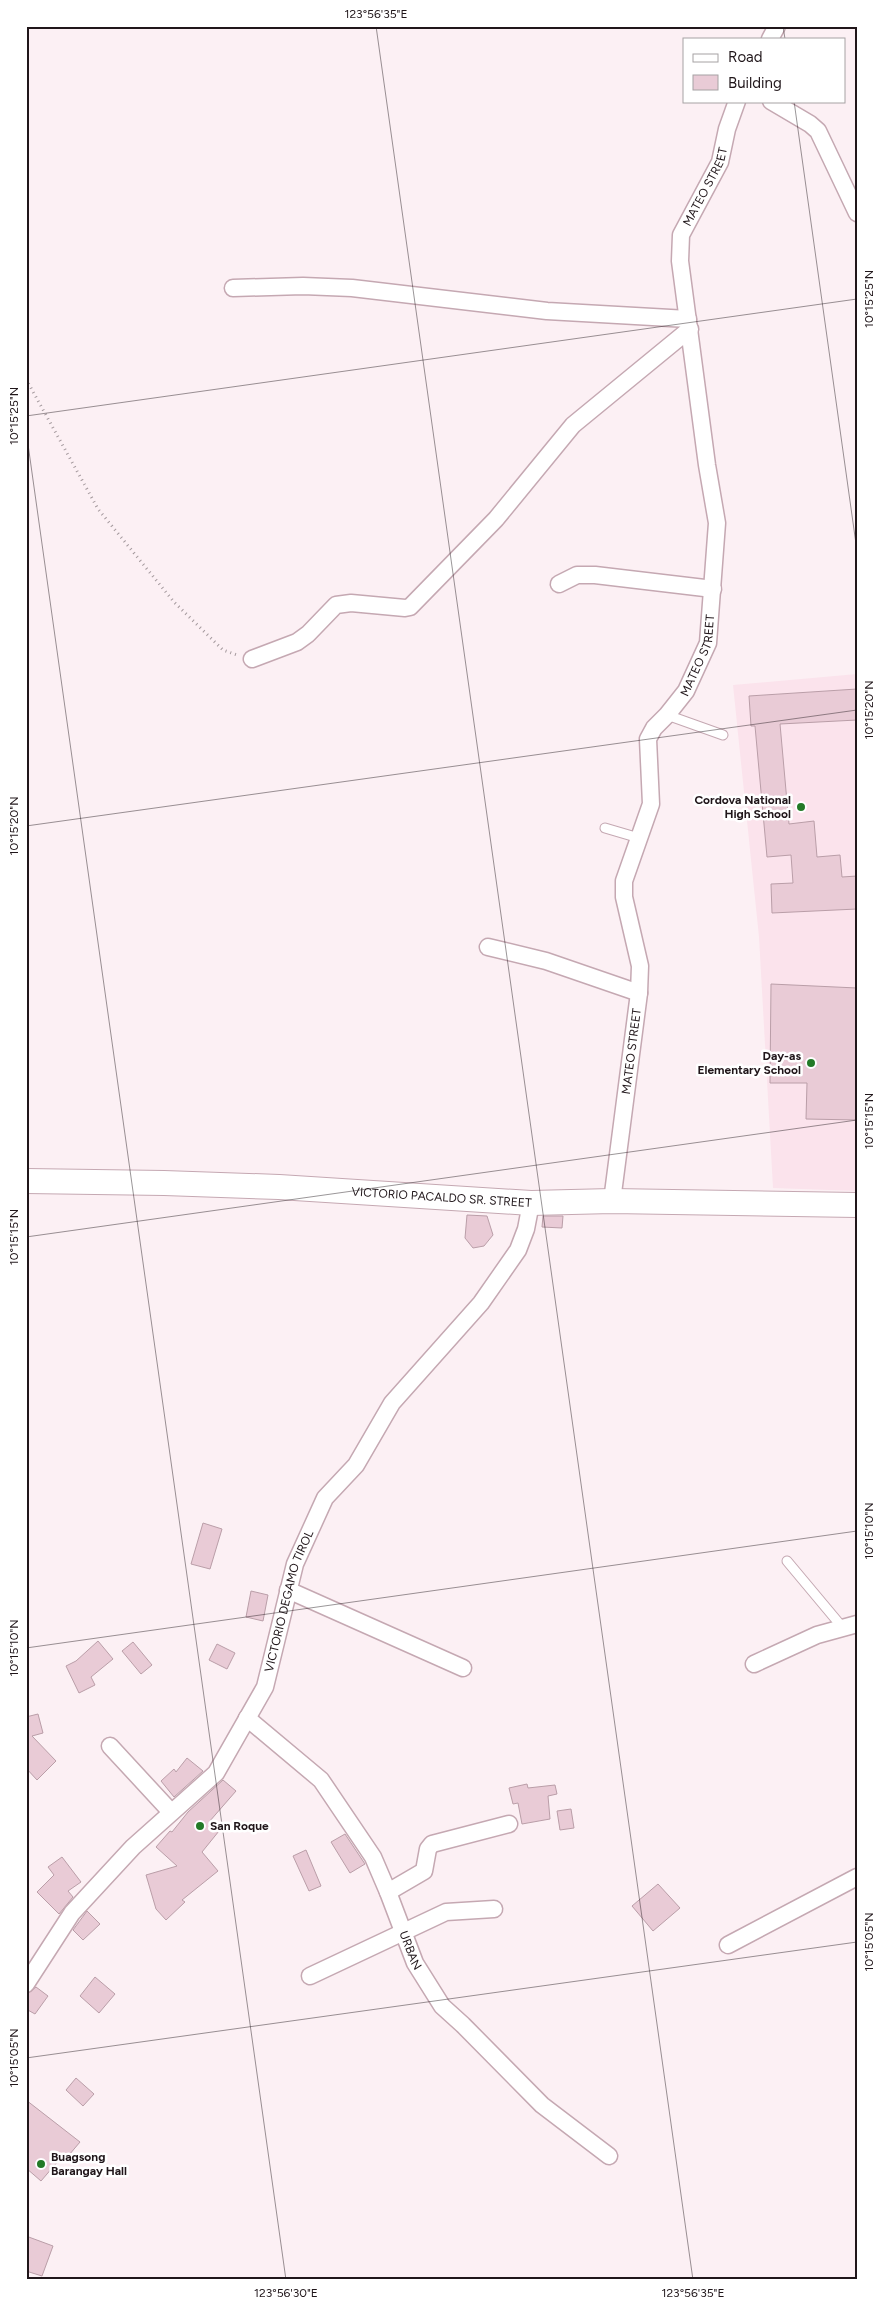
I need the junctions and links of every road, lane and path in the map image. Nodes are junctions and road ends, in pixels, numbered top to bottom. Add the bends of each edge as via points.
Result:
1 (777, 26) edge
2 (771, 38) edge
3 (737, 102) edge
4 (773, 102) edge
5 (857, 213) edge
6 (233, 288) dead end
7 (689, 324) junction
8 (26, 379) edge
9 (559, 584) dead end
10 (713, 589) junction
11 (252, 659) joint
12 (667, 715) junction
13 (723, 735) dead end
14 (605, 828) dead end
15 (639, 838) junction
16 (488, 947) dead end
17 (639, 993) junction
18 (26, 1181) edge
19 (612, 1201) junction
20 (531, 1203) junction
21 (857, 1205) edge
22 (787, 1561) dead end
23 (288, 1590) junction
24 (850, 1626) edge
25 (754, 1664) dead end
26 (462, 1668) dead end
27 (247, 1718) junction
28 (110, 1746) dead end
29 (171, 1812) junction
30 (509, 1824) dead end
31 (857, 1878) edge
32 (388, 1892) junction
33 (494, 1909) dead end
34 (402, 1933) junction
35 (728, 1945) dead end
36 (310, 1976) dead end
37 (26, 1984) edge
38 (610, 2156) dead end

1 - 2 street
3 - 7 street, MATEO STREET via 720,162 681,235 680,261
4 - 5 street via 818,132
6 - 7 street via 352,288
7 - 10 street, MATEO STREET via 717,523
7 - 11 street via 573,425 496,519 410,607 336,605 298,642
8 - 11 path via 98,509 174,602 223,650
9 - 10 street via 577,575 595,575
10 - 12 street, MATEO STREET via 708,643 686,691
12 - 13 lane
12 - 15 street, MATEO STREET via 648,740 651,804
14 - 15 lane
15 - 17 street, MATEO STREET via 624,881 624,897 640,966
16 - 17 street via 546,961
17 - 19 street, MATEO STREET
18 - 20 street, VICTORIO PACALDO SR. STREET via 279,1187
19 - 20 street, VICTORIO PACALDO SR. STREET
19 - 21 street, VICTORIO PACALDO SR. STREET
20 - 23 street, VICTORIO DEGAMO TIROL via 518,1250 481,1303 392,1403 356,1465 325,1498 295,1564
22 - 24 lane
23 - 26 street
23 - 27 street, VICTORIO DEGAMO TIROL via 265,1687
24 - 25 street via 818,1635
27 - 29 street, VICTORIO DEGAMO TIROL via 216,1773
27 - 32 street, URBAN via 321,1780 373,1857
28 - 29 street
29 - 37 street, VICTORIO DEGAMO TIROL via 133,1847 72,1913
30 - 32 street via 432,1844 424,1871
31 - 35 street
32 - 34 street, URBAN
33 - 34 street via 446,1912
34 - 36 street
34 - 38 street, URBAN via 415,1963 442,2006 542,2105

